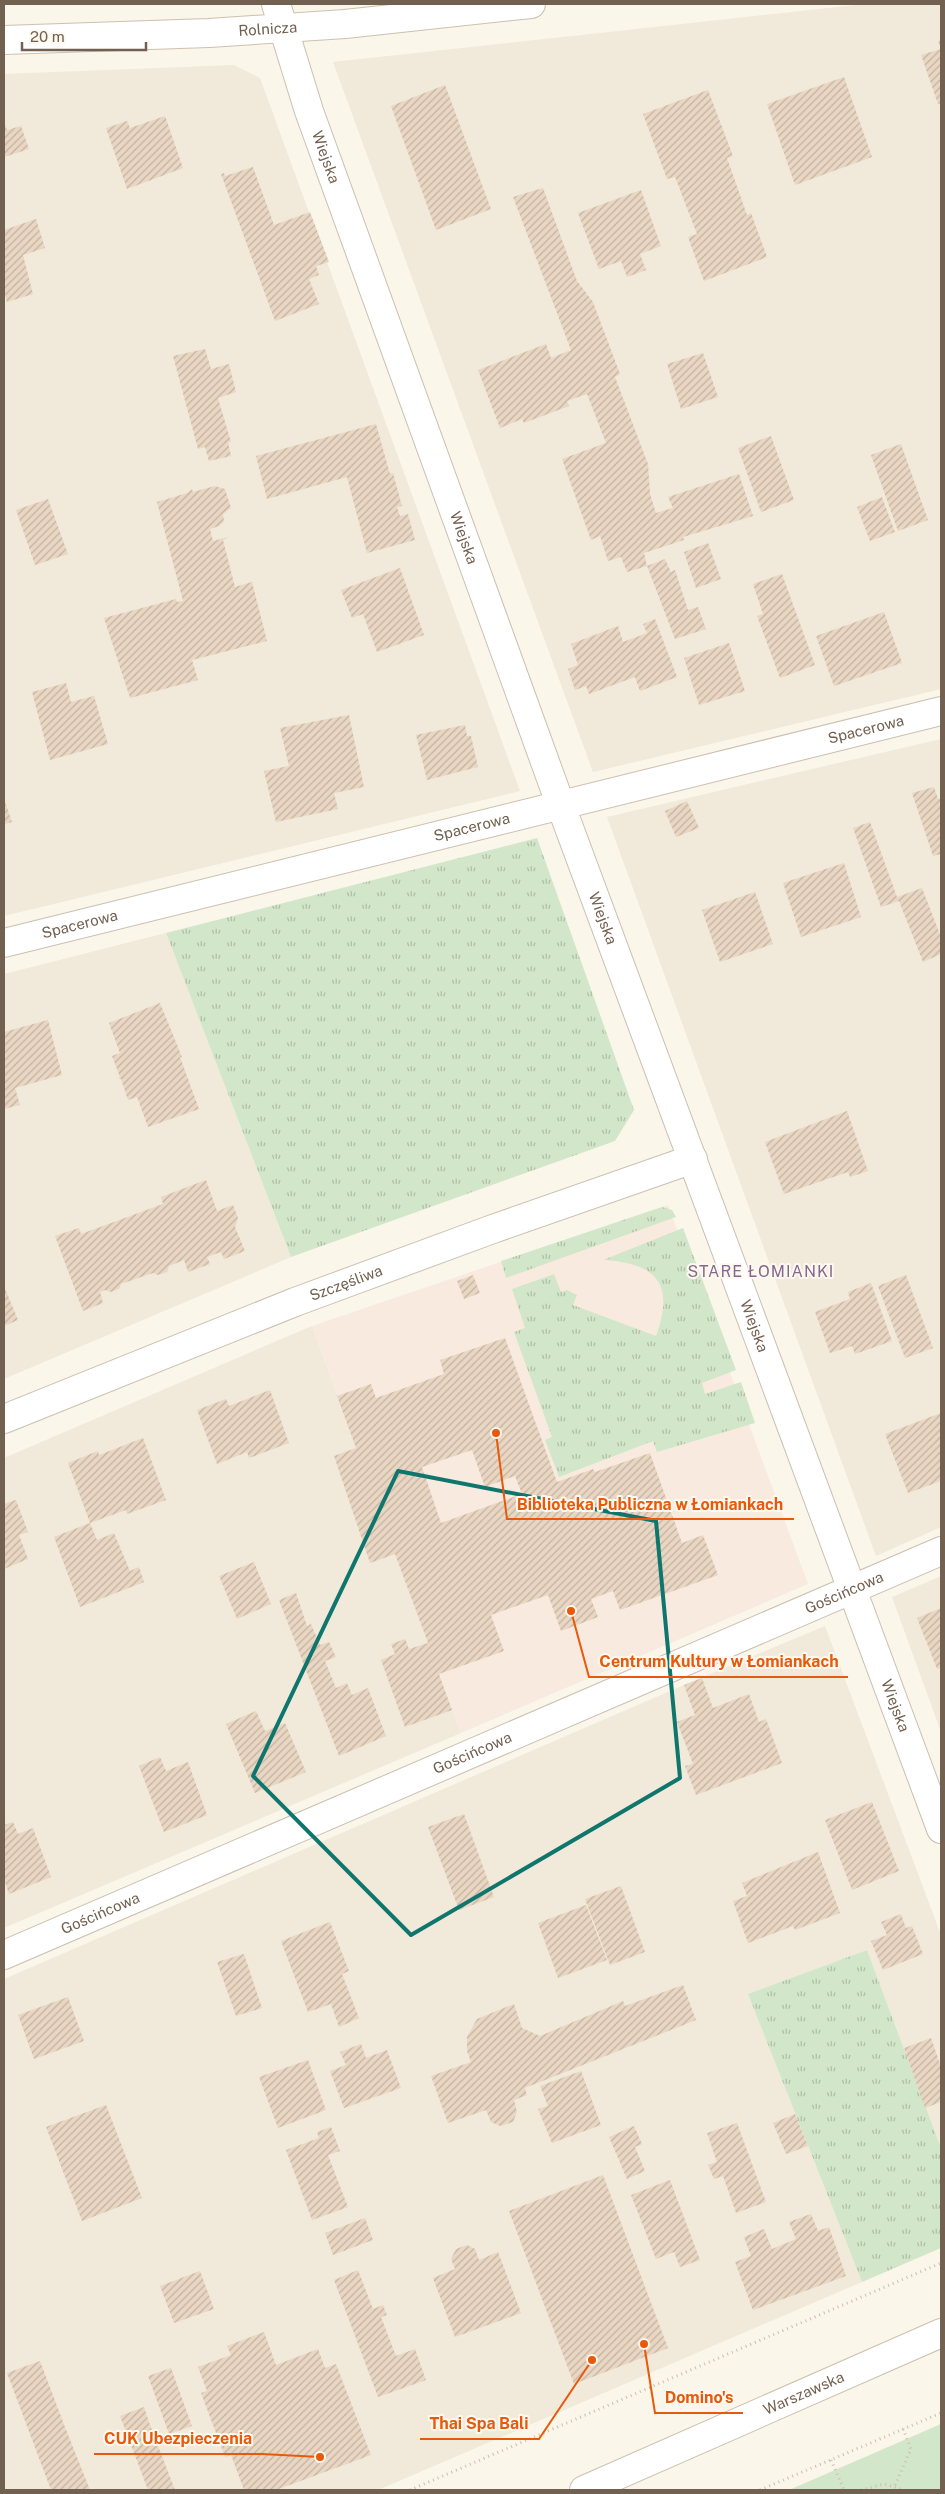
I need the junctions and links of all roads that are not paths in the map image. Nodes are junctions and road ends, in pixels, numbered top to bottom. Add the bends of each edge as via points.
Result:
1 (531, 4) edge
2 (280, 16) edge
3 (4, 40) edge
4 (941, 711) edge
5 (561, 806) junction
6 (4, 943) edge
7 (693, 1159) junction
8 (4, 1419) edge
9 (941, 1551) edge
10 (853, 1589) junction
11 (941, 1829) edge
12 (4, 1955) edge
13 (941, 2333) edge
14 (584, 2490) edge

1 - 2 street, Rolnicza via 346,24
2 - 3 street, Rolnicza
2 - 5 street, Wiejska via 310,111
4 - 5 street, Spacerowa
5 - 6 street, Spacerowa
5 - 7 street, Wiejska
7 - 8 street, Szczęśliwa via 313,1295
7 - 10 street, Wiejska
9 - 10 street, Gościńcowa
10 - 11 street, Wiejska
10 - 12 street, Gościńcowa
13 - 14 street, Warszawska

